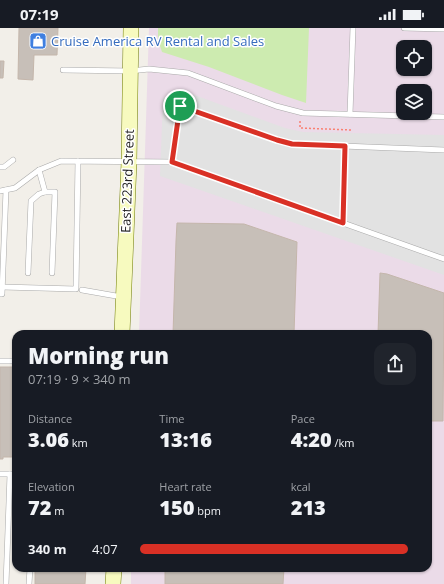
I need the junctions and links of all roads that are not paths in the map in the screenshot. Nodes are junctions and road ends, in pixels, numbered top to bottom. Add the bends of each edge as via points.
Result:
1 (130, 28) edge
2 (354, 28) edge
3 (404, 28) edge
4 (444, 29) edge
5 (63, 70) dead end
6 (130, 71) junction
7 (350, 114) junction
8 (444, 117) edge
9 (345, 146) junction
10 (444, 150) edge
11 (13, 160) dead end
12 (78, 161) junction
13 (129, 162) junction
14 (172, 162) junction
15 (0, 167) edge
16 (39, 170) junction
17 (6, 190) junction
18 (0, 191) edge
19 (45, 192) junction
20 (343, 223) junction
21 (444, 259) edge
22 (28, 273) dead end
23 (52, 273) dead end
24 (2, 287) junction
25 (79, 290) junction
26 (0, 294) edge
27 (123, 297) junction
28 (122, 330) edge
29 (0, 361) edge
30 (12, 361) edge
31 (0, 474) edge
32 (10, 474) joint
33 (30, 572) edge
34 (114, 572) edge
35 (6, 584) edge
36 (29, 584) edge
37 (113, 584) edge

1 - 6 main road, East 223rd Street
2 - 7 lane
3 - 4 lane
5 - 6 lane
6 - 7 lane via 149,69 188,73 276,106 303,113
6 - 13 main road, East 223rd Street
7 - 8 lane
9 - 10 lane
9 - 14 lane via 292,144 180,106
9 - 20 lane
11 - 15 lane
12 - 13 lane
12 - 16 lane via 61,161
12 - 25 lane
13 - 14 lane
13 - 27 main road, East 223rd Street
14 - 20 lane
16 - 17 lane via 15,188
16 - 19 lane
17 - 18 lane
17 - 24 lane
19 - 22 lane via 31,201
19 - 23 lane via 55,192
20 - 21 lane
24 - 25 lane
24 - 26 lane
25 - 27 lane
27 - 28 main road, East 223rd Street
29 - 30 lane
31 - 32 lane
32 - 35 lane
33 - 36 lane
34 - 37 main road

